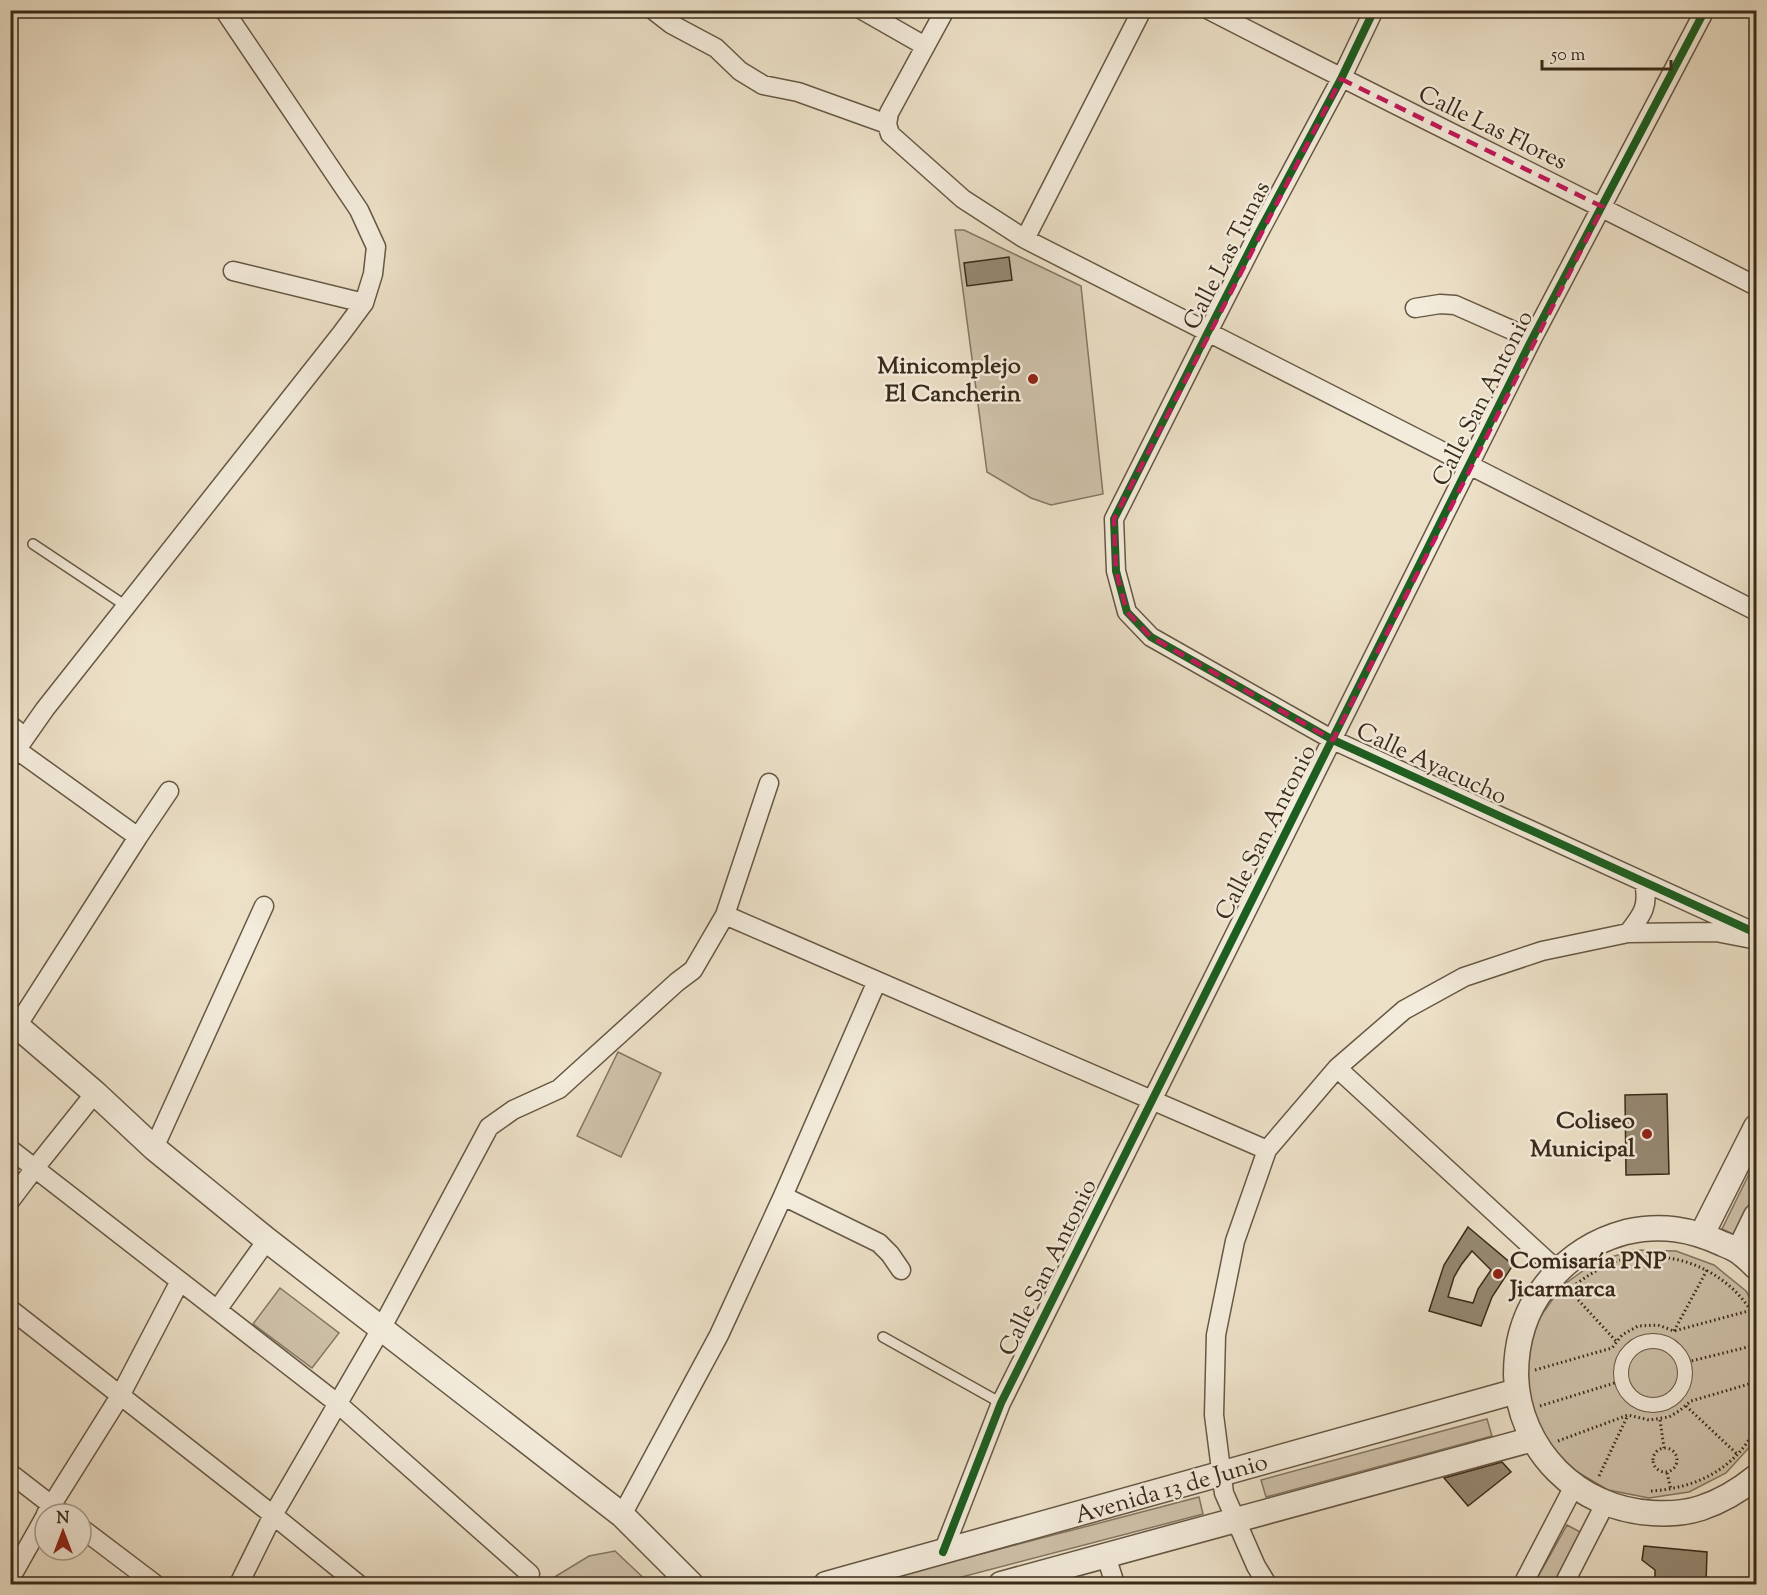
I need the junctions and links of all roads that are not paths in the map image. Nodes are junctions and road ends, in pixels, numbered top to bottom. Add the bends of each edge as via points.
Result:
1 (224, 10) edge
2 (653, 10) edge
3 (862, 10) edge
4 (945, 10) edge
5 (1142, 10) edge
6 (1209, 10) edge
7 (1374, 10) edge
8 (1705, 10) edge
9 (926, 46) junction
10 (1341, 79) junction
11 (888, 129) junction
12 (1603, 207) junction
13 (1025, 239) junction
14 (233, 271) dead end
15 (1756, 286) edge
16 (364, 303) junction
17 (1415, 308) dead end
18 (1208, 332) junction
19 (1532, 339) junction
20 (1468, 466) junction
21 (1114, 519) joint
22 (33, 544) dead end
23 (126, 606) junction
24 (1756, 611) edge
25 (10, 725) edge
26 (1333, 740) junction
27 (17, 749) edge
28 (769, 783) dead end
29 (169, 791) dead end
30 (138, 837) junction
31 (1644, 882) junction
32 (264, 906) dead end
33 (725, 915) junction
34 (1628, 933) junction
35 (1756, 933) edge
36 (1756, 940) edge
37 (877, 981) junction
38 (14, 1023) edge
39 (1337, 1068) junction
40 (95, 1093) junction
41 (1151, 1100) junction
42 (1756, 1127) edge
43 (154, 1148) junction
44 (10, 1149) edge
45 (1268, 1150) junction
46 (35, 1168) junction
47 (783, 1196) junction
48 (10, 1201) edge
49 (1756, 1216) edge
50 (1702, 1234) junction
51 (267, 1240) junction
52 (1738, 1251) junction
53 (1756, 1267) edge
54 (901, 1270) dead end
55 (1557, 1270) junction
56 (180, 1281) junction
57 (10, 1309) edge
58 (217, 1310) junction
59 (381, 1329) junction
60 (883, 1337) dead end
61 (1683, 1363) joint
62 (1527, 1394) junction
63 (120, 1396) junction
64 (1001, 1402) junction
65 (337, 1403) junction
66 (1533, 1439) junction
67 (10, 1473) edge
68 (1221, 1474) junction
69 (1756, 1478) edge
70 (1574, 1486) junction
71 (1605, 1492) junction
72 (40, 1502) edge
73 (57, 1502) edge
74 (273, 1515) junction
75 (622, 1515) junction
76 (1236, 1520) junction
77 (93, 1537) edge
78 (33, 1541) edge
79 (943, 1552) junction
80 (1106, 1556) junction
81 (530, 1574) dead end
82 (10, 1579) edge
83 (155, 1584) edge
84 (239, 1584) edge
85 (358, 1584) edge
86 (691, 1584) edge
87 (826, 1584) edge
88 (1001, 1584) edge
89 (1115, 1584) edge
90 (1267, 1584) edge
91 (1523, 1584) edge
92 (1564, 1584) edge

1 - 16 street via 359,210 376,247
2 - 11 street via 716,48 740,71 763,85 798,92
3 - 9 street
4 - 9 street
5 - 13 street
6 - 10 street, Calle Las Flores
7 - 10 street, Calle Las Tunas
8 - 12 street, Calle San Antonio
9 - 11 street via 889,113
10 - 12 street, Calle Las Flores
10 - 18 street, Calle Las Tunas
11 - 13 street via 963,199
12 - 15 street, Calle Las Flores
12 - 19 street, Calle San Antonio
13 - 18 street
14 - 16 street
16 - 23 street
17 - 19 street via 1455,305
18 - 20 street
18 - 21 street, Calle Las Tunas
19 - 20 street, Calle San Antonio
20 - 24 street
20 - 26 street, Calle San Antonio
21 - 26 street, Calle Ayacucho via 1116,571 1127,612 1151,637
22 - 23 lane
23 - 27 street
25 - 27 street
26 - 31 street, Calle Ayacucho
26 - 41 street, Calle San Antonio
27 - 30 street
28 - 33 street
29 - 30 street
30 - 38 street
31 - 34 street via 1644,909
31 - 35 street, Calle Ayacucho
32 - 43 street
33 - 37 street
33 - 59 street via 693,970 559,1089 513,1110 489,1127
34 - 36 street via 1716,932
34 - 39 street via 1542,951 1464,977 1404,1010
37 - 41 street
37 - 47 street
38 - 40 street
39 - 45 street
39 - 55 street
40 - 43 street
40 - 46 street
41 - 45 street
41 - 64 street, Calle San Antonio
42 - 50 street
43 - 51 street
44 - 46 street
45 - 68 street via 1235,1241 1216,1335 1214,1415
46 - 48 street
46 - 56 street
47 - 54 street via 879,1243
47 - 75 street via 719,1335
49 - 52 street
50 - 52 street
50 - 55 street via 1671,1228 1640,1229 1610,1236 1582,1250
51 - 58 street
51 - 59 street
52 - 53 street
55 - 62 street via 1537,1296 1523,1326 1516,1358
56 - 58 street
56 - 63 street
57 - 63 street
58 - 65 street
59 - 65 street
59 - 75 street
60 - 64 lane
61 - 61 street via 1685,1373 1674,1398 1648,1405 1625,1390 1623,1362 1628,1353 1644,1342 1663,1343
62 - 66 street via 1521,1410
62 - 68 street, Avenida 13 de Junio
63 - 73 street
63 - 74 street
64 - 79 street, Calle San Antonio
65 - 74 street
65 - 81 street
66 - 70 street via 1559,1474
66 - 76 street, Avenida 13 de Junio
67 - 72 street
68 - 76 street via 1224,1493
68 - 79 street, Avenida 13 de Junio
69 - 71 street via 1730,1496 1700,1508 1669,1514 1636,1512
70 - 71 street
70 - 91 street
71 - 92 street
74 - 84 street
74 - 85 street
75 - 86 street
76 - 80 street, Avenida 13 de Junio
76 - 90 street
77 - 83 street
78 - 82 street
79 - 87 street, Avenida 13 de Junio
80 - 88 street, Avenida 13 de Junio
80 - 89 street

